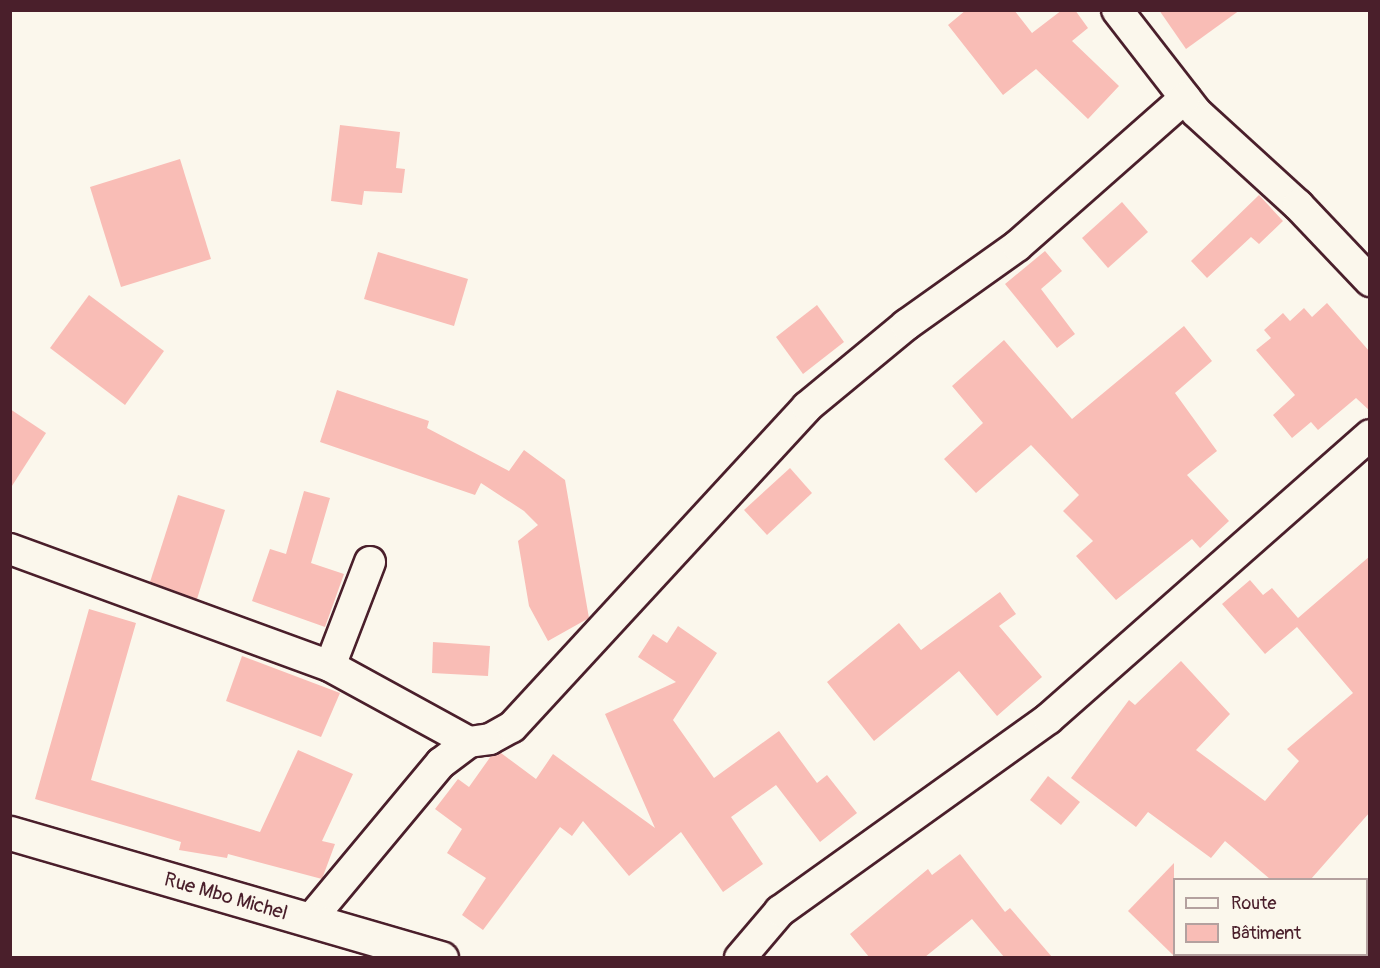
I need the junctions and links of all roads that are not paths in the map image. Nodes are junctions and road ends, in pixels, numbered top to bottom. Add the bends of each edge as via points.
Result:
1 (1117, 10) edge
2 (1185, 98) junction
3 (1370, 281) edge
4 (1370, 435) edge
5 (10, 549) edge
6 (370, 562) dead end
7 (330, 666) junction
8 (469, 742) junction
9 (10, 833) edge
10 (310, 920) junction
11 (441, 957) edge
12 (740, 957) edge

1 - 2 street
2 - 3 street
2 - 8 street via 1017,246 906,325 807,407 512,727 490,740
4 - 12 street via 1048,719 780,911
5 - 7 street
6 - 7 street
7 - 8 street
8 - 10 street via 441,763
9 - 10 street, Rue Mbo Michel
10 - 11 street, Rue Mbo Michel

